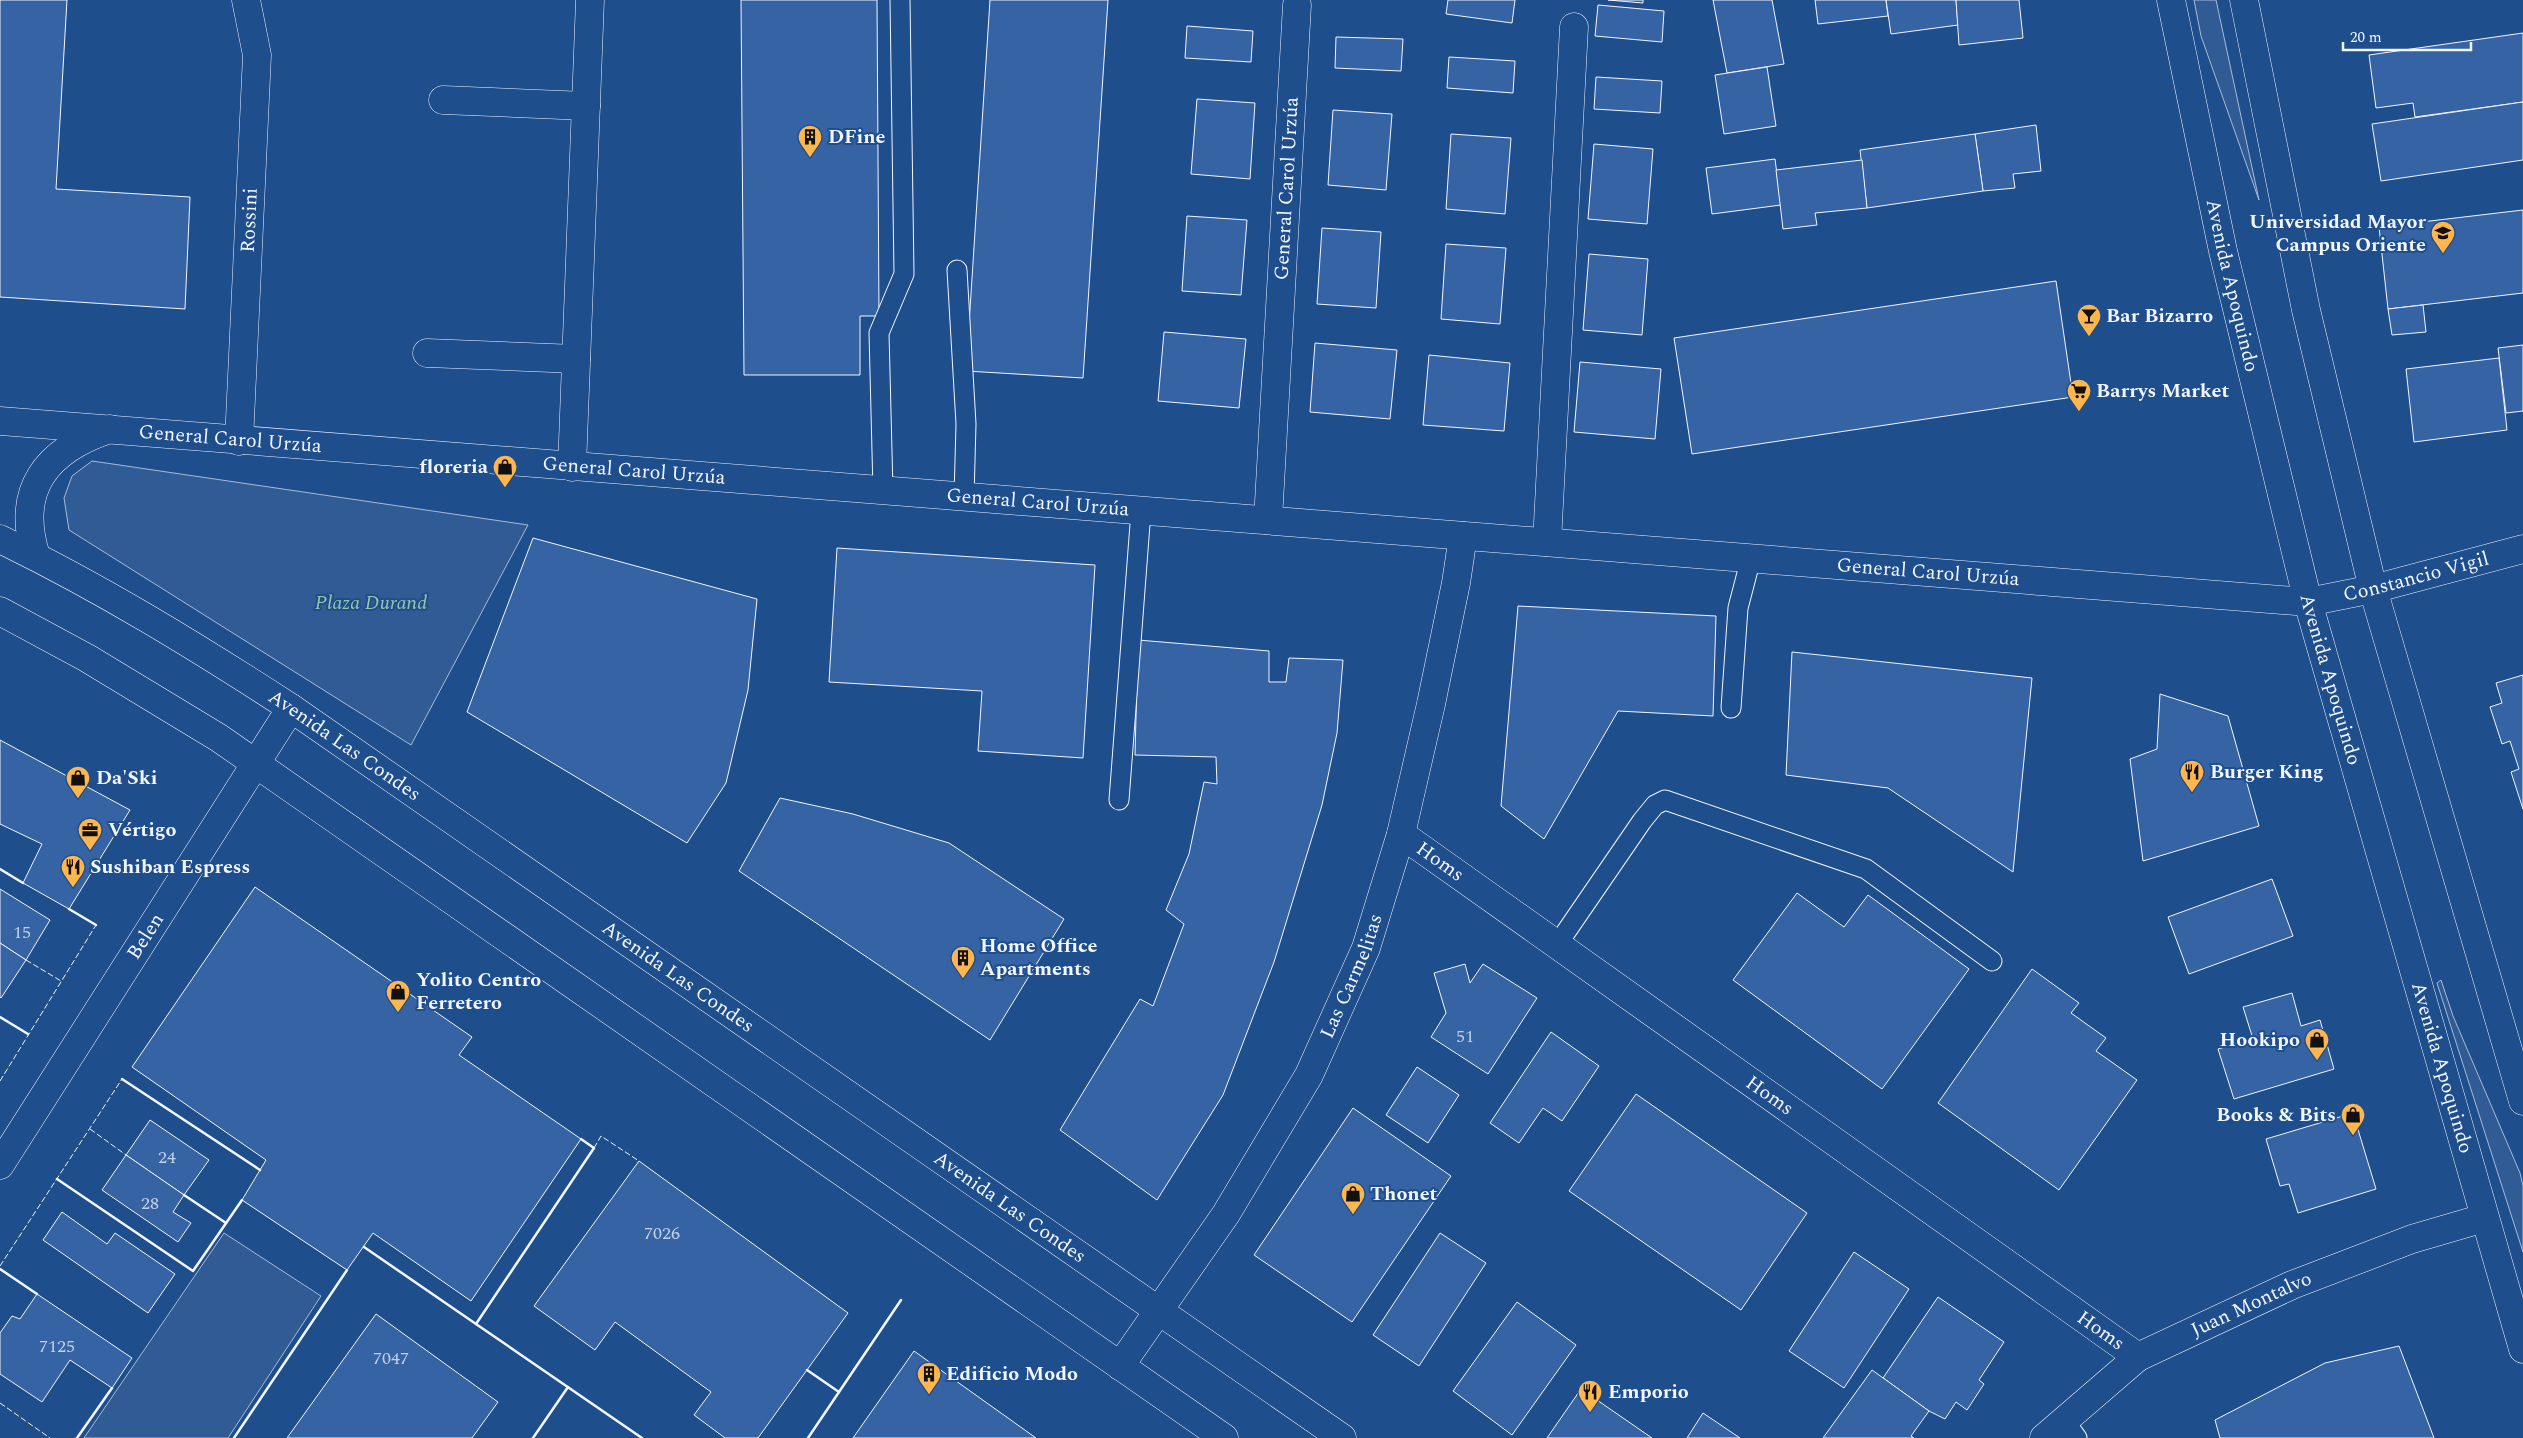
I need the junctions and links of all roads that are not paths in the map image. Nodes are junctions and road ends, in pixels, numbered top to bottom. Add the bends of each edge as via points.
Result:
1 (246, 0) edge
2 (590, 0) edge
3 (900, 0) edge
4 (2171, 0) edge
5 (2244, 0) edge
6 (1297, 4) dead end
7 (1574, 27) dead end
8 (443, 100) dead end
9 (586, 106) junction
10 (957, 270) dead end
11 (427, 353) dead end
12 (576, 359) junction
13 (0, 420) edge
14 (110, 428) junction
15 (240, 441) junction
16 (572, 466) junction
17 (884, 491) junction
18 (964, 497) junction
19 (1141, 511) junction
20 (1268, 520) junction
21 (1463, 536) junction
22 (0, 539) edge
23 (1547, 542) junction
24 (2523, 549) edge
25 (36, 556) junction
26 (1751, 558) junction
27 (2373, 589) junction
28 (2308, 602) junction
29 (0, 611) edge
30 (291, 708) junction
31 (1731, 708) dead end
32 (255, 763) junction
33 (1119, 800) dead end
34 (1401, 834) junction
35 (1557, 945) junction
36 (1992, 961) dead end
37 (2523, 1101) edge
38 (0, 1165) edge
39 (2484, 1218) junction
40 (1158, 1312) junction
41 (2523, 1349) edge
42 (2138, 1358) junction
43 (1120, 1366) junction
44 (2071, 1429) edge
45 (1224, 1438) edge
46 (1342, 1438) edge
47 (2044, 1438) edge

1 - 15 street, Rossini via 257,55
2 - 9 street
3 - 17 lane via 904,274 879,333
4 - 28 street, Avenida Apoquindo via 2224,251
5 - 27 street via 2306,310
6 - 20 street, General Carol Urzúa
7 - 23 street
8 - 9 street
9 - 12 street
10 - 18 lane via 966,424
11 - 12 street
12 - 16 street
13 - 14 street, General Carol Urzúa
14 - 15 street, General Carol Urzúa
14 - 25 street via 71,446 36,482 28,517
15 - 16 street, General Carol Urzúa
16 - 17 street, General Carol Urzúa
17 - 18 street, General Carol Urzúa
18 - 19 street, General Carol Urzúa
19 - 20 street, General Carol Urzúa
19 - 33 lane
20 - 21 street, General Carol Urzúa
21 - 23 street, General Carol Urzúa
21 - 34 street, Las Carmelitas via 1446,630
22 - 25 street, Avenida Las Condes
23 - 26 street, General Carol Urzúa
24 - 27 street, Constancio Vigil
25 - 30 street, Avenida Las Condes via 214,658
26 - 28 street, General Carol Urzúa
26 - 31 lane via 1738,608
27 - 28 street, Constancio Vigil
27 - 37 street
28 - 39 street, Avenida Apoquindo
29 - 32 street via 158,700
30 - 32 street, Belen
30 - 40 street, Avenida Las Condes
32 - 38 street, Belen
32 - 43 street
34 - 35 street, Homs
34 - 40 street, Las Carmelitas via 1366,948 1309,1075 1226,1214
35 - 36 lane via 1642,821 1665,800 1866,868
35 - 42 street, Homs
39 - 41 street, Avenida Apoquindo
39 - 42 street, Juan Montalvo via 2412,1240 2292,1285
40 - 43 street, Las Carmelitas
40 - 46 street, Avenida Las Condes
42 - 44 street, Juan Montalvo
43 - 45 street
44 - 47 street, Juan Montalvo

